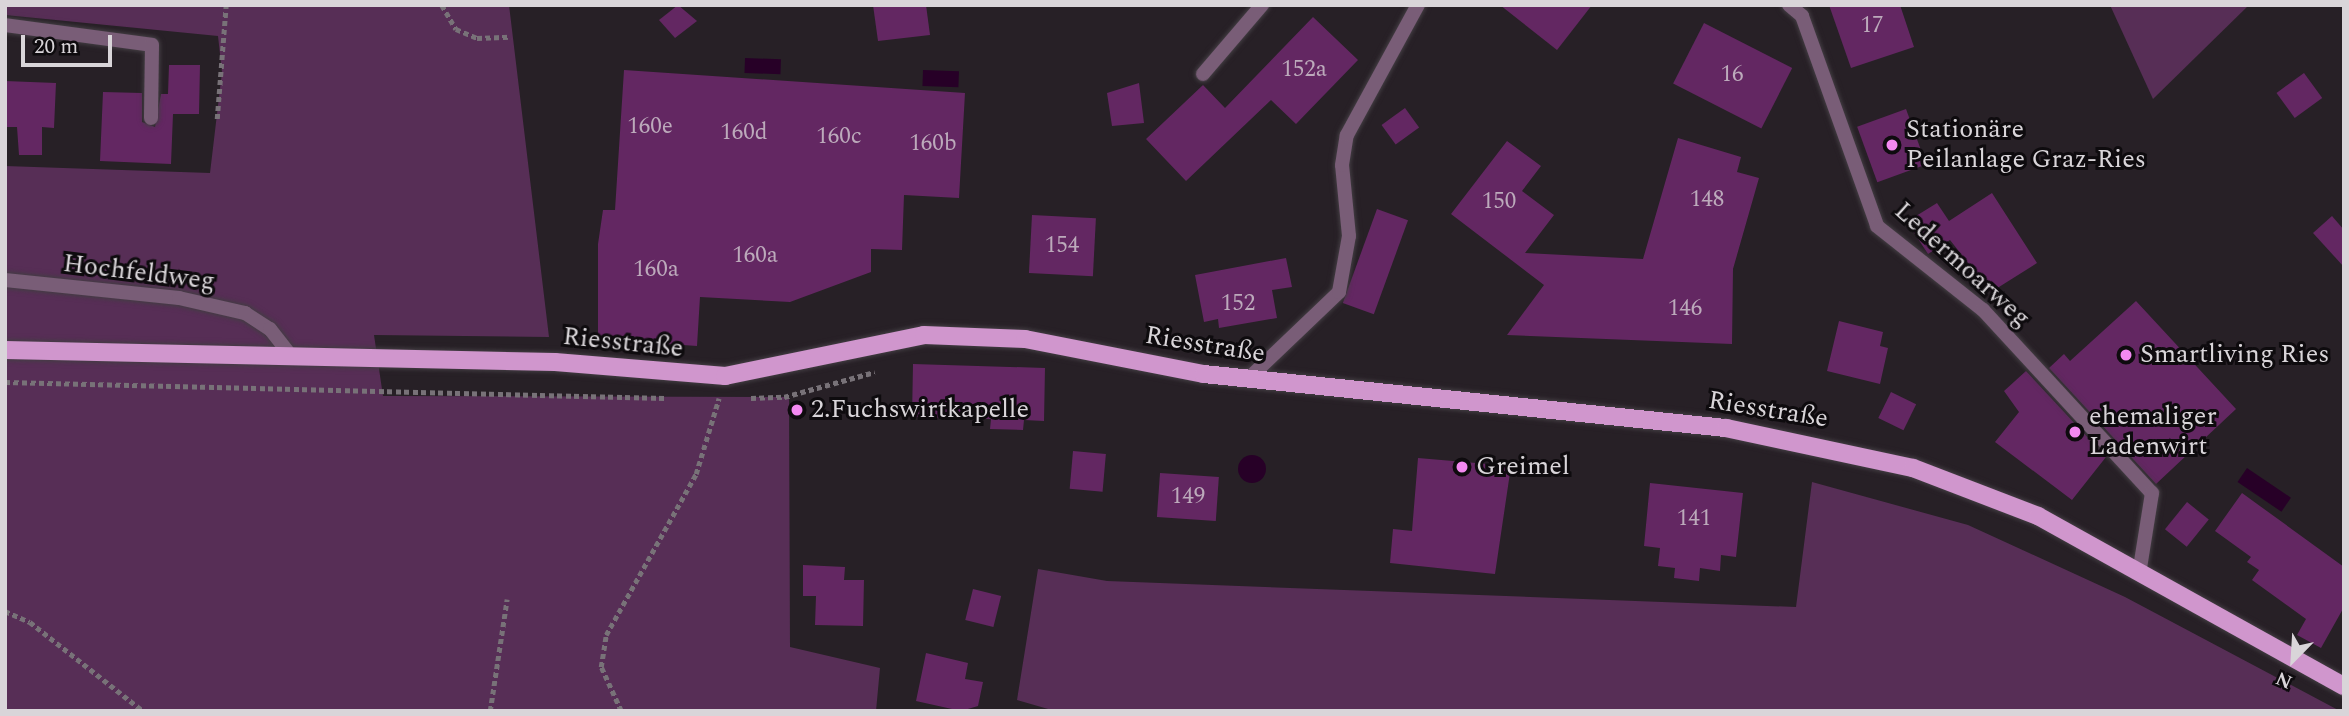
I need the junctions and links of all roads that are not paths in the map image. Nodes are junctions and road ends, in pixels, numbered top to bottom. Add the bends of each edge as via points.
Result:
1 (1262, 5) edge
2 (1418, 5) edge
3 (1788, 5) edge
4 (5, 25) edge
5 (1203, 74) dead end
6 (151, 118) dead end
7 (5, 280) edge
8 (5, 350) edge
9 (291, 356) junction
10 (1248, 379) junction
11 (2140, 568) junction
12 (2344, 686) edge

1 - 5 street
2 - 10 street via 1347,135 1342,165 1349,236 1339,292
3 - 11 street, Ledermoarweg via 1802,16 1877,226 1983,310 2152,494
4 - 6 street via 152,45
7 - 9 street, Hochfeldweg via 179,298 246,313 270,329
8 - 9 main road, Riesstraße
9 - 10 main road, Riesstraße via 555,362 725,376 924,335 1025,339
10 - 11 main road, Riesstraße via 1650,418 1836,447 1913,468 2038,516
11 - 12 main road, Riesstraße via 2229,626

